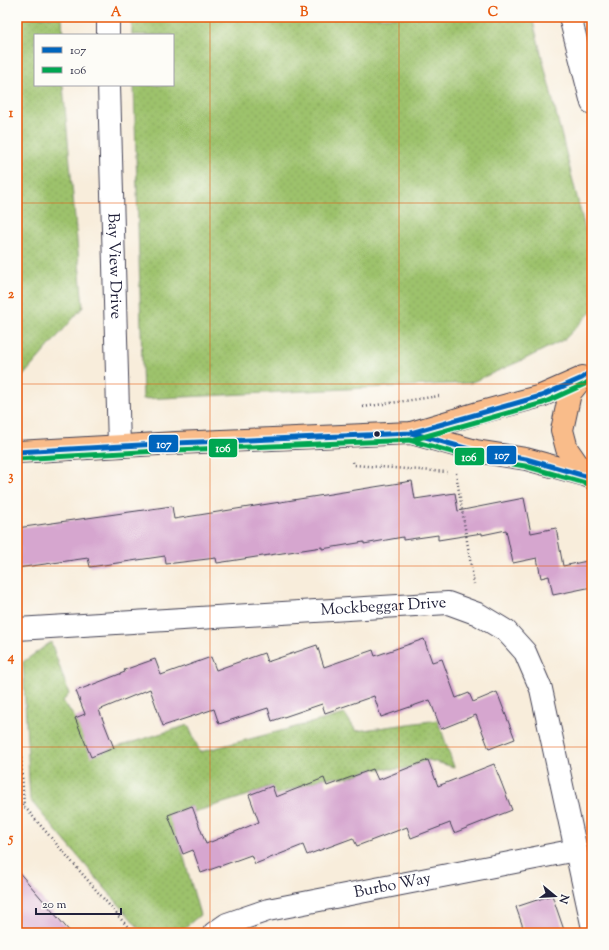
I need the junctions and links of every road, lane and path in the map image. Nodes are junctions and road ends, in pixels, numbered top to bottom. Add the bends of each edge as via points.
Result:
1 (108, 17) edge
2 (570, 17) edge
3 (108, 34) edge
4 (109, 86) edge
5 (592, 103) edge
6 (587, 374) edge
7 (411, 433) junction
8 (451, 444) junction
9 (119, 446) junction
10 (17, 452) edge
11 (589, 476) edge
12 (478, 614) junction
13 (17, 629) edge
14 (17, 690) edge
15 (17, 798) edge
16 (24, 806) junction
17 (576, 850) junction
18 (592, 924) edge
19 (133, 933) edge
20 (214, 933) edge

1 - 3 street
2 - 5 street
4 - 9 street, Bay View Drive
6 - 7 main road via 541,396
6 - 11 main road via 570,393 562,430 567,449
7 - 8 main road
7 - 9 main road
8 - 11 main road via 526,459
8 - 12 path
9 - 10 main road
12 - 13 street, Mockbeggar Drive via 448,603
12 - 17 street, Mockbeggar Drive via 506,631 525,652 541,689
14 - 16 path
15 - 16 path
16 - 19 path
17 - 18 street, Mockbeggar Drive
17 - 20 street, Burbo Way via 268,910 226,924

